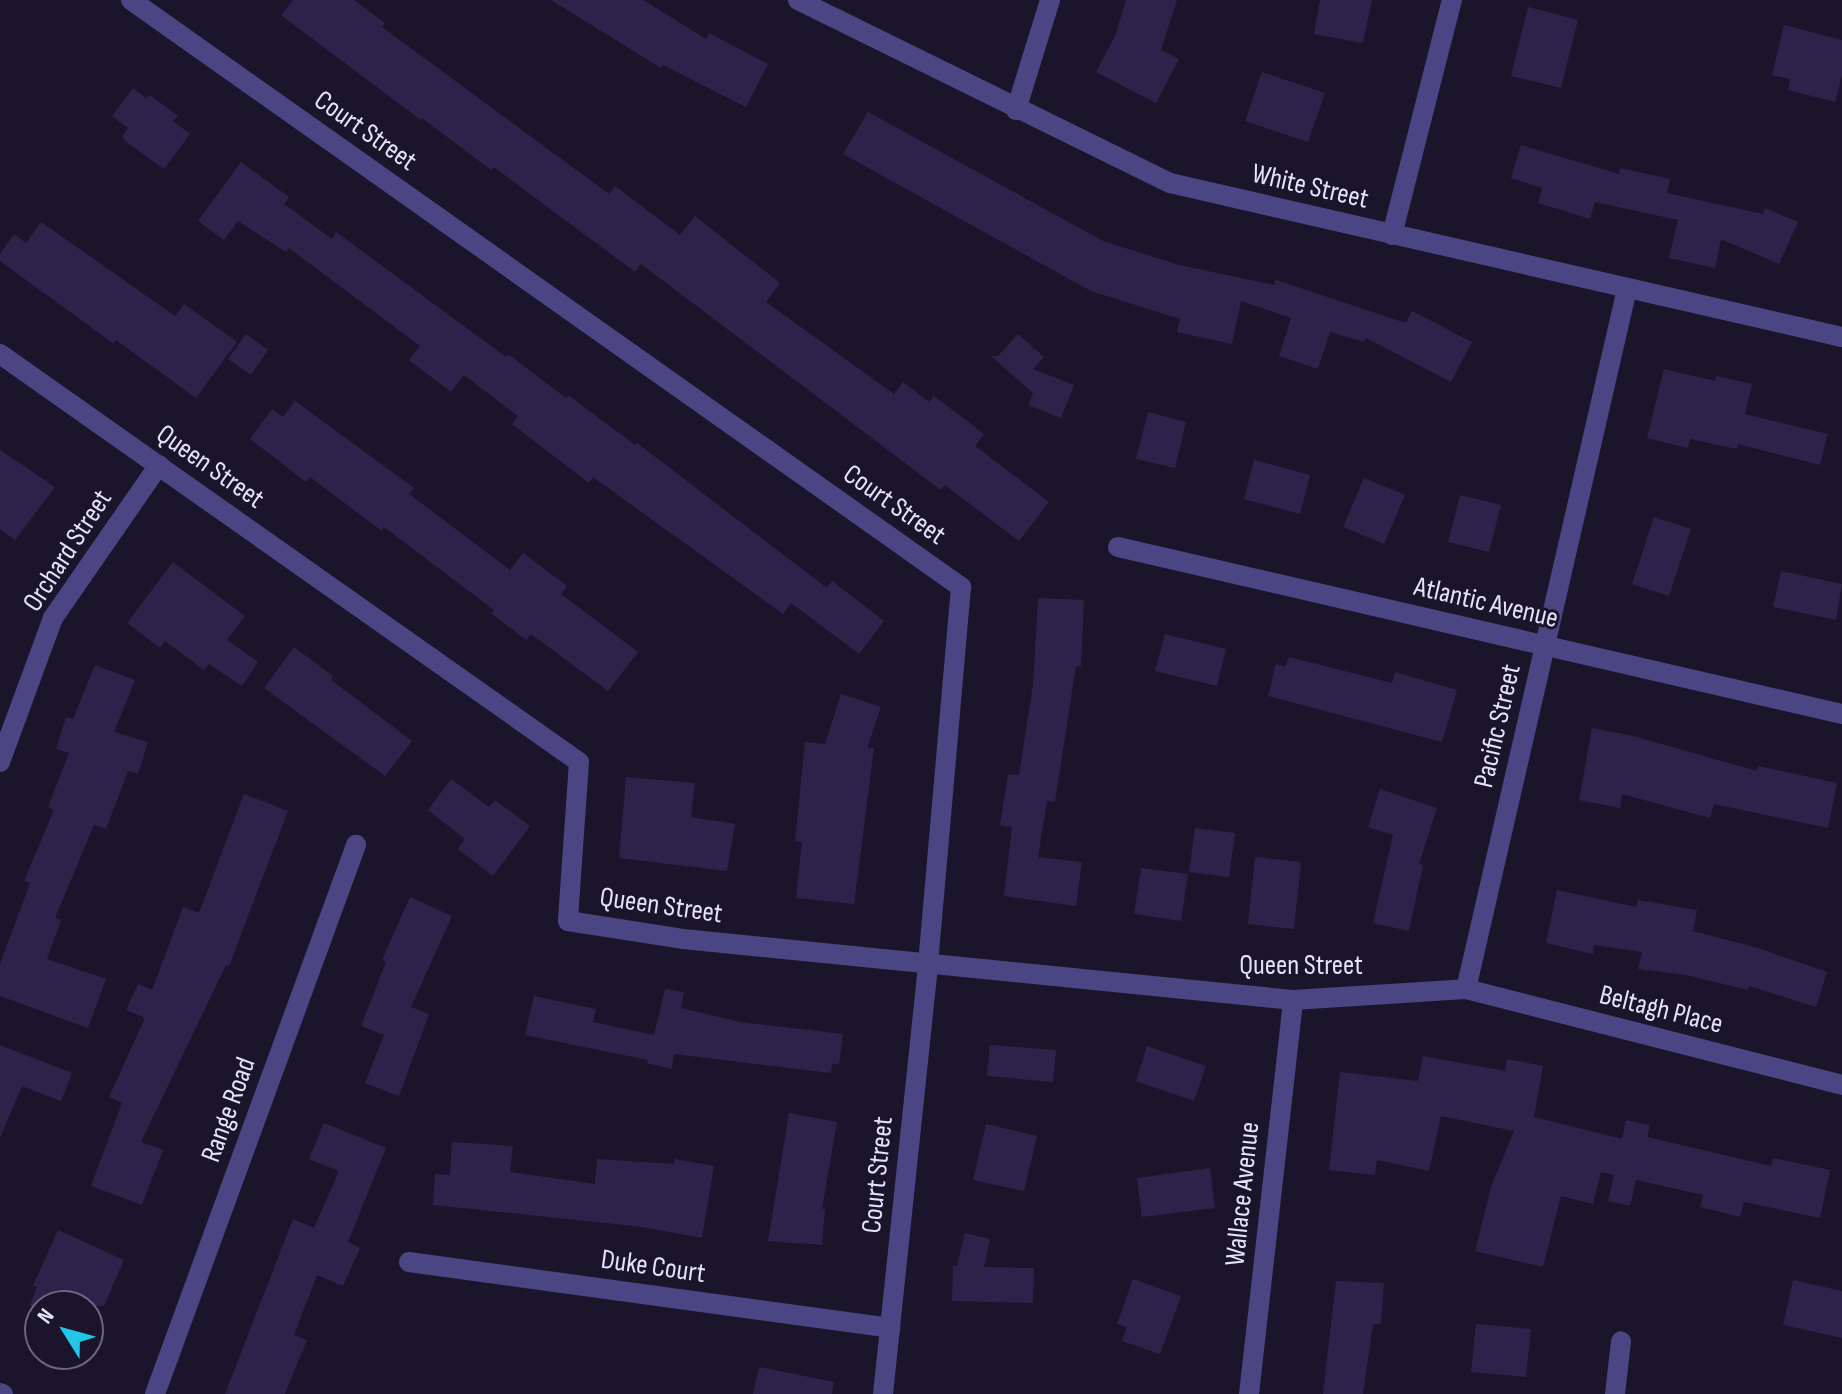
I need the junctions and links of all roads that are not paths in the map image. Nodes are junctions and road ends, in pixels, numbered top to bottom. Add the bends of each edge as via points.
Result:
1 (131, 0) edge
2 (798, 0) edge
3 (1050, 0) edge
4 (1452, 0) edge
5 (1016, 110) junction
6 (1392, 235) junction
7 (1627, 289) junction
8 (1842, 337) edge
9 (0, 354) edge
10 (159, 465) junction
11 (1118, 547) dead end
12 (1545, 645) junction
13 (1842, 714) edge
14 (0, 762) edge
15 (356, 845) dead end
16 (928, 966) junction
17 (1466, 989) junction
18 (1293, 1000) junction
19 (1842, 1085) edge
20 (409, 1262) dead end
21 (890, 1328) junction
22 (1621, 1341) dead end
23 (155, 1394) edge
24 (883, 1394) edge
25 (1249, 1394) edge
26 (1615, 1394) edge

1 - 16 street, Court Street via 961,587
2 - 5 street, White Street
3 - 5 street
4 - 6 street
5 - 6 street, White Street via 1170,183
6 - 7 street, White Street
7 - 8 street, White Street
7 - 12 street, Pacific Street
9 - 10 street, Queen Street
10 - 14 street, Orchard Street via 53,618
10 - 16 street, Queen Street via 579,762 568,921
11 - 12 street, Atlantic Avenue
12 - 13 street, Atlantic Avenue
12 - 17 street, Pacific Street
15 - 23 street, Range Road
16 - 18 street, Queen Street
16 - 21 street, Court Street
17 - 18 street, Queen Street
17 - 19 street, Beltagh Place
18 - 25 street, Wallace Avenue
20 - 21 street, Duke Court
21 - 24 street, Court Street
22 - 26 street

